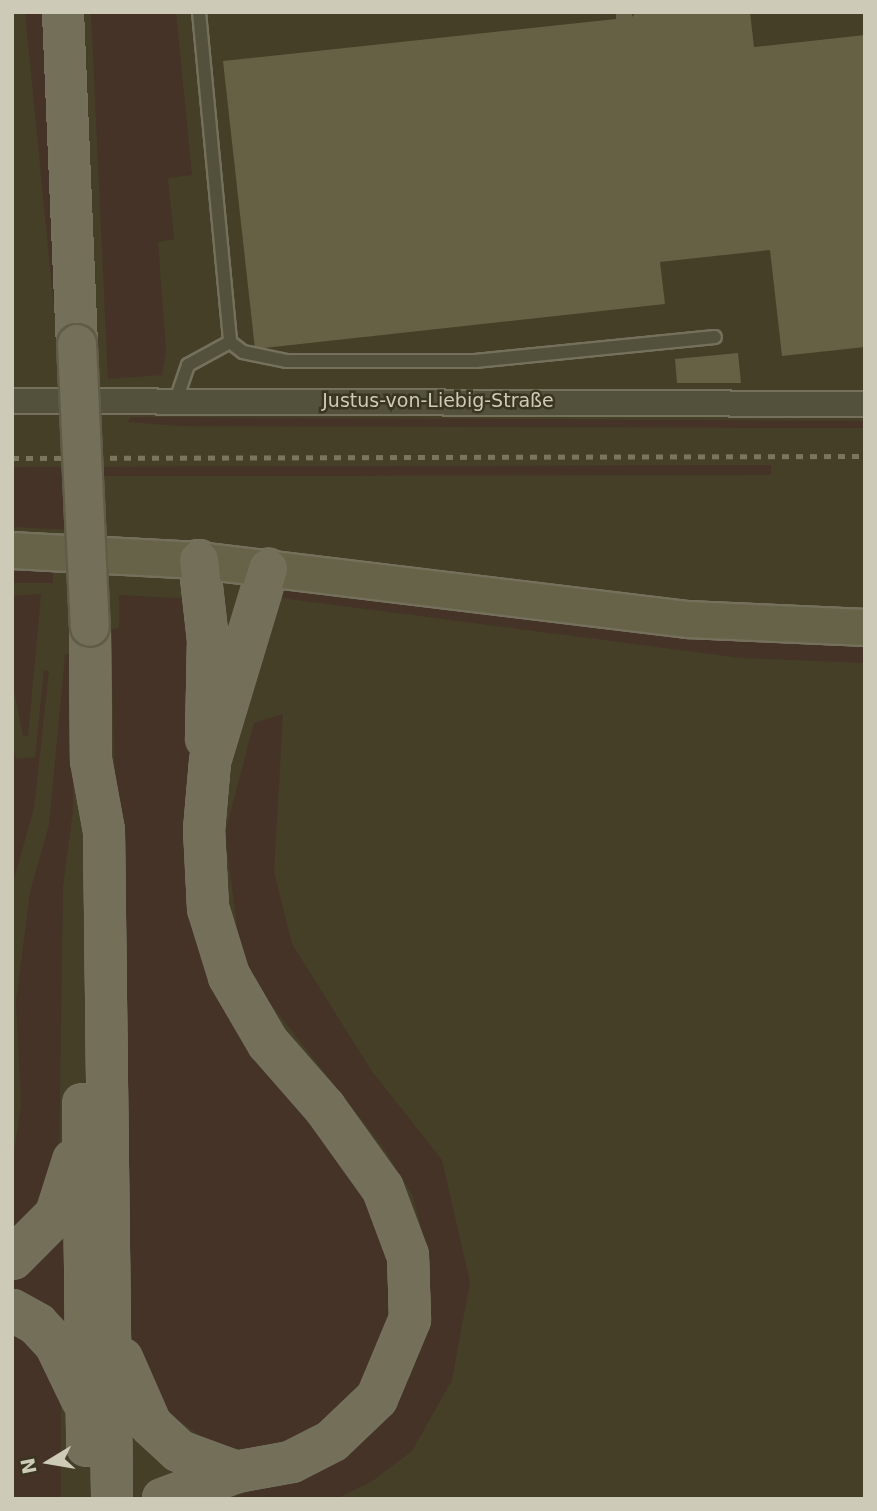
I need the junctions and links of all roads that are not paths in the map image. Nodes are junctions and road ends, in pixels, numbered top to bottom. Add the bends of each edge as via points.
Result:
1 (63, 12) edge
2 (200, 12) edge
3 (715, 337) dead end
4 (230, 342) junction
5 (176, 400) junction
6 (12, 401) edge
7 (865, 404) edge
8 (12, 550) edge
9 (199, 560) junction
10 (268, 569) junction
11 (865, 627) edge
12 (91, 760) junction
13 (210, 761) junction
14 (83, 1129) junction
15 (12, 1259) edge
16 (12, 1310) edge
17 (114, 1335) junction
18 (86, 1406) junction
19 (236, 1472) junction
20 (88, 1499) edge
21 (112, 1499) edge
22 (163, 1499) edge

1 - 12 main road, bridge via 90,628
2 - 4 lane
3 - 4 lane via 475,361 287,361 243,352
4 - 5 lane via 188,365
5 - 6 street, Justus-von-Liebig-Straße
5 - 7 street, Justus-von-Liebig-Straße
8 - 9 main road
9 - 10 main road
9 - 13 main road via 208,640 204,729
10 - 11 main road via 688,619
10 - 13 main road
12 - 14 main road via 80,832
12 - 17 main road via 104,831
13 - 19 main road via 204,865 208,908 229,976 268,1043 325,1108 383,1189 408,1256 411,1285 404,1344 377,1398 356,1422 291,1462
14 - 15 main road via 56,1215
14 - 18 main road
16 - 18 main road via 37,1324 55,1343
17 - 19 main road via 130,1387 150,1425 179,1451
17 - 21 main road
18 - 20 main road
19 - 22 main road

